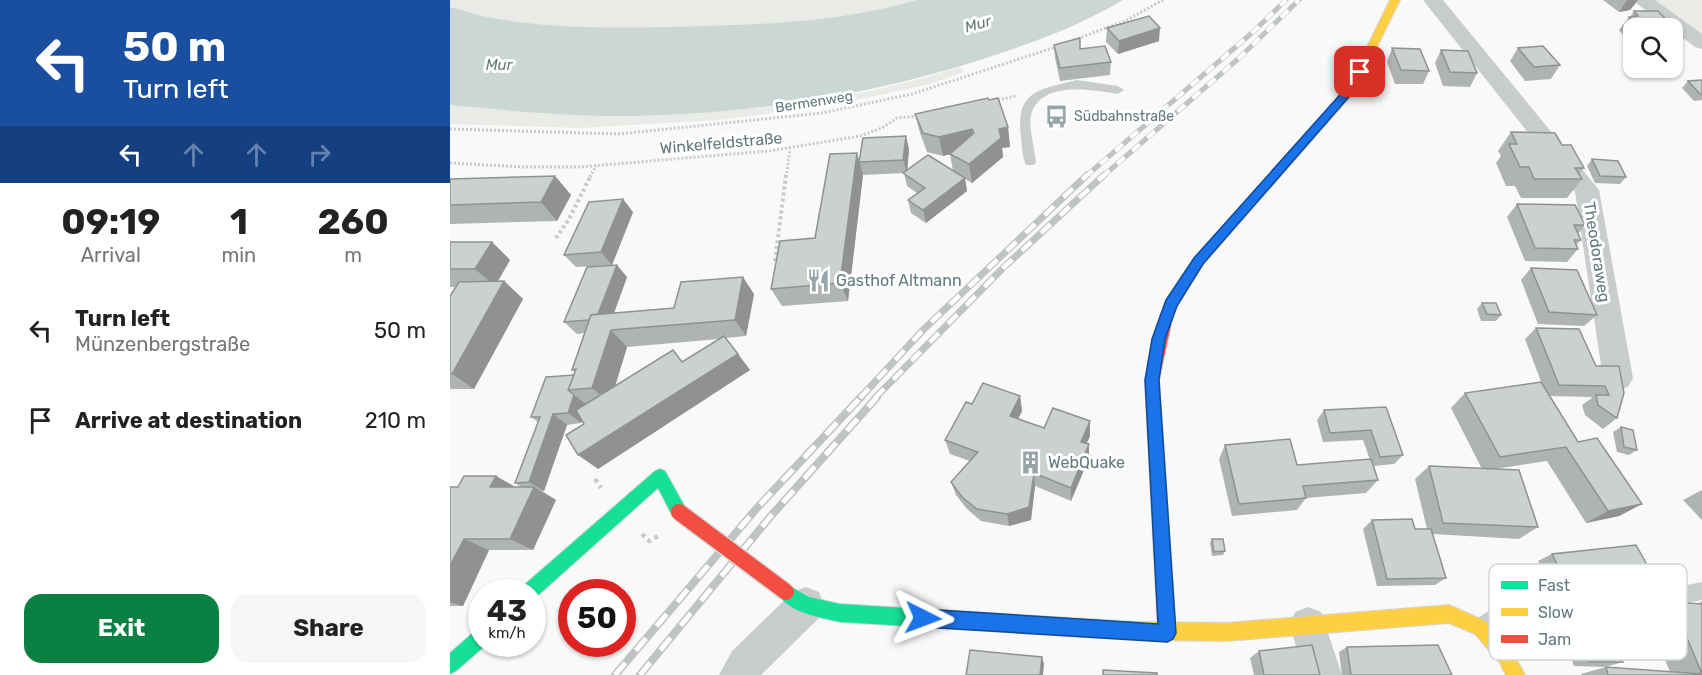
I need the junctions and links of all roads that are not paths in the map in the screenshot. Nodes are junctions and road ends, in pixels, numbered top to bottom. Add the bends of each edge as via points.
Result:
1 (1395, 0) edge
2 (1433, 0) edge
3 (1642, 0) edge
4 (1702, 43) edge
5 (1118, 90) dead end
6 (1030, 162) dead end
7 (1618, 378) edge
8 (544, 579) edge
9 (1702, 591) edge
10 (1687, 594) edge
11 (796, 598) junction
12 (1489, 622) edge
13 (1308, 625) junction
14 (1481, 628) junction
15 (1167, 633) junction
16 (1489, 637) edge
17 (468, 649) edge
18 (1508, 660) edge
19 (450, 665) edge
20 (738, 675) edge
21 (1323, 675) edge
22 (1516, 675) edge

1 - 15 street via 1351,89 1199,261 1171,304 1159,339 1152,380
2 - 7 street, Theodoraweg via 1587,190
3 - 4 street
5 - 6 lane via 1077,84 1040,94 1024,117
8 - 11 street, bridge via 660,476 679,512
9 - 10 lane
11 - 15 street via 840,613
11 - 20 street
12 - 14 lane
13 - 14 street via 1449,614
13 - 15 street
13 - 21 street
14 - 16 street
17 - 19 street
18 - 22 street

